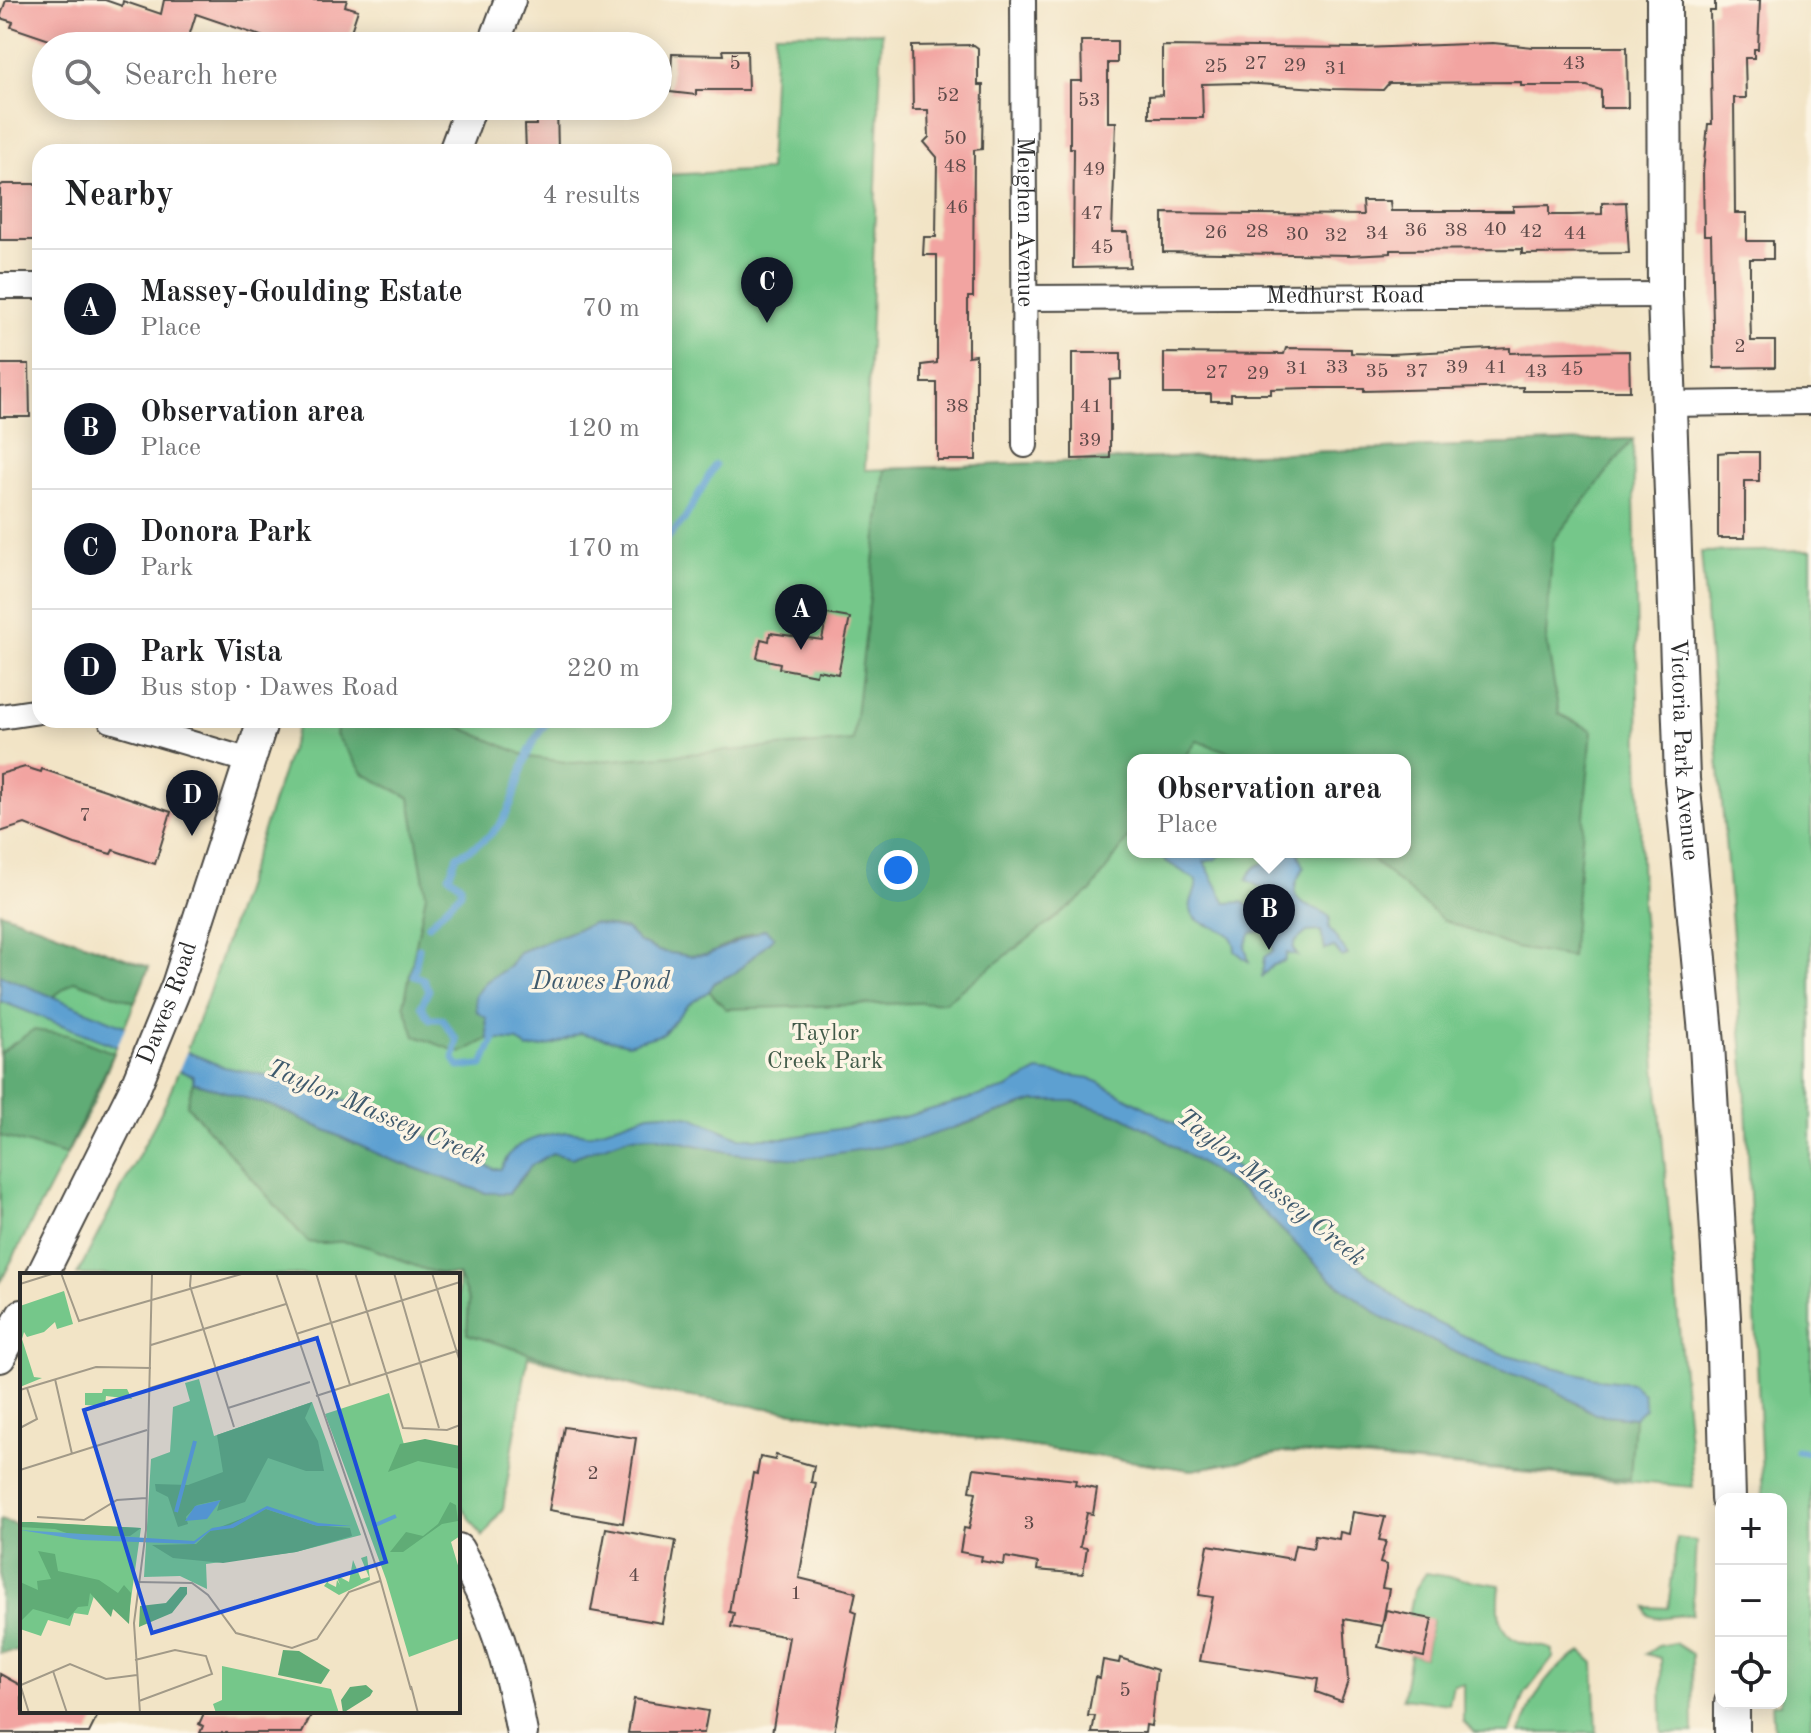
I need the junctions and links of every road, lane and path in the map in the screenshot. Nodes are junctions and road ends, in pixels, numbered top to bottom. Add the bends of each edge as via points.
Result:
1 (510, 0) edge
2 (1023, 0) edge
3 (1664, 0) edge
4 (498, 32) edge
5 (466, 120) edge
6 (457, 144) edge
7 (0, 286) edge
8 (32, 286) edge
9 (1665, 295) junction
10 (1025, 298) junction
11 (1811, 402) edge
12 (1670, 404) junction
13 (1025, 445) dead end
14 (32, 712) edge
15 (0, 717) edge
16 (138, 728) edge
17 (260, 728) edge
18 (250, 761) junction
19 (43, 1273) edge
20 (1728, 1493) edge
21 (460, 1553) edge
22 (1732, 1709) edge
23 (522, 1733) edge
24 (1732, 1733) edge

1 - 4 street
2 - 10 street, Meighen Avenue
3 - 9 main road, Victoria Park Avenue
5 - 6 street
7 - 8 street
9 - 10 street, Medhurst Road
9 - 12 main road, Victoria Park Avenue
10 - 13 street, Meighen Avenue
11 - 12 street
12 - 20 main road, Victoria Park Avenue via 1682,779 1707,1044
14 - 15 street
16 - 18 street
17 - 18 street, Dawes Road
18 - 19 street, Dawes Road via 177,985 135,1088
21 - 23 street via 493,1616
22 - 24 main road

